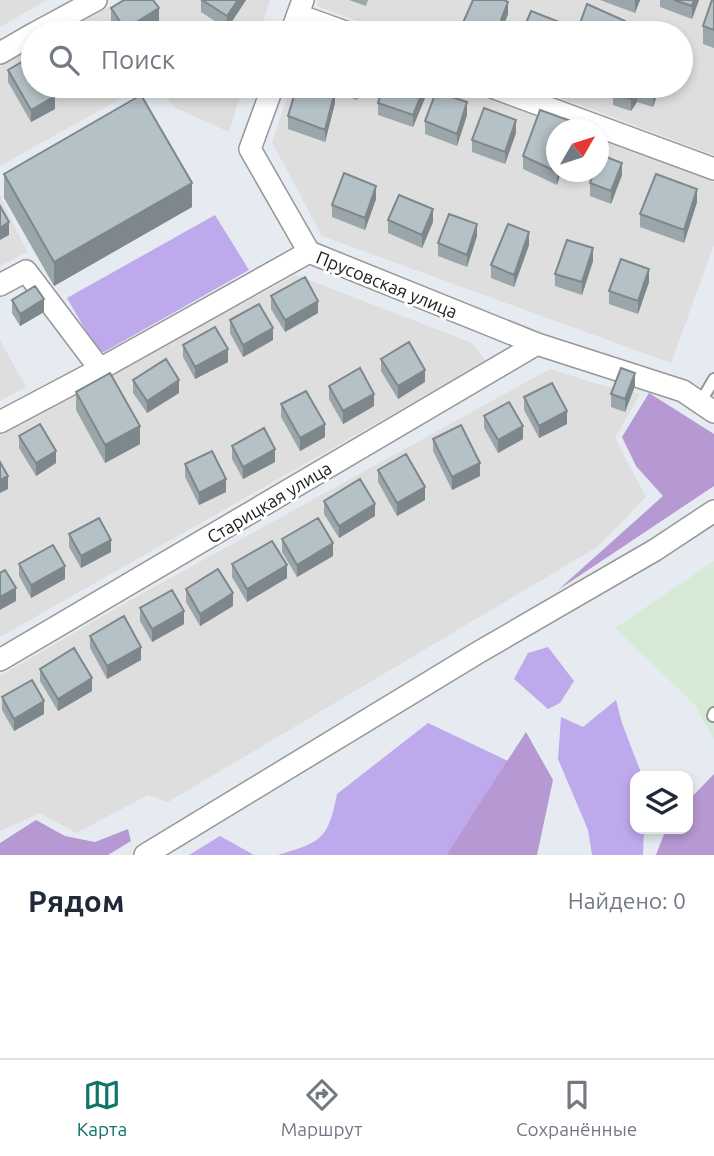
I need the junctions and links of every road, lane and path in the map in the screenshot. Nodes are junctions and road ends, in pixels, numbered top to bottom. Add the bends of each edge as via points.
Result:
1 (96, 0) edge
2 (58, 21) edge
3 (21, 41) edge
4 (0, 52) edge
5 (268, 98) edge
6 (522, 98) edge
7 (714, 169) edge
8 (309, 252) junction
9 (0, 285) edge
10 (537, 344) junction
11 (100, 369) junction
12 (714, 379) edge
13 (707, 407) edge
14 (0, 422) edge
15 (714, 511) edge
16 (0, 660) edge
17 (145, 855) edge

1 - 2 street
3 - 4 street
5 - 8 street via 250,149
6 - 7 street
8 - 10 street, Прусовская улица
8 - 11 street, Прусовская улица
9 - 11 street via 26,271
10 - 13 street, Прусовская улица via 683,391
10 - 16 street, Старицкая улица
11 - 14 street, Прусовская улица
12 - 13 lane
15 - 17 street

